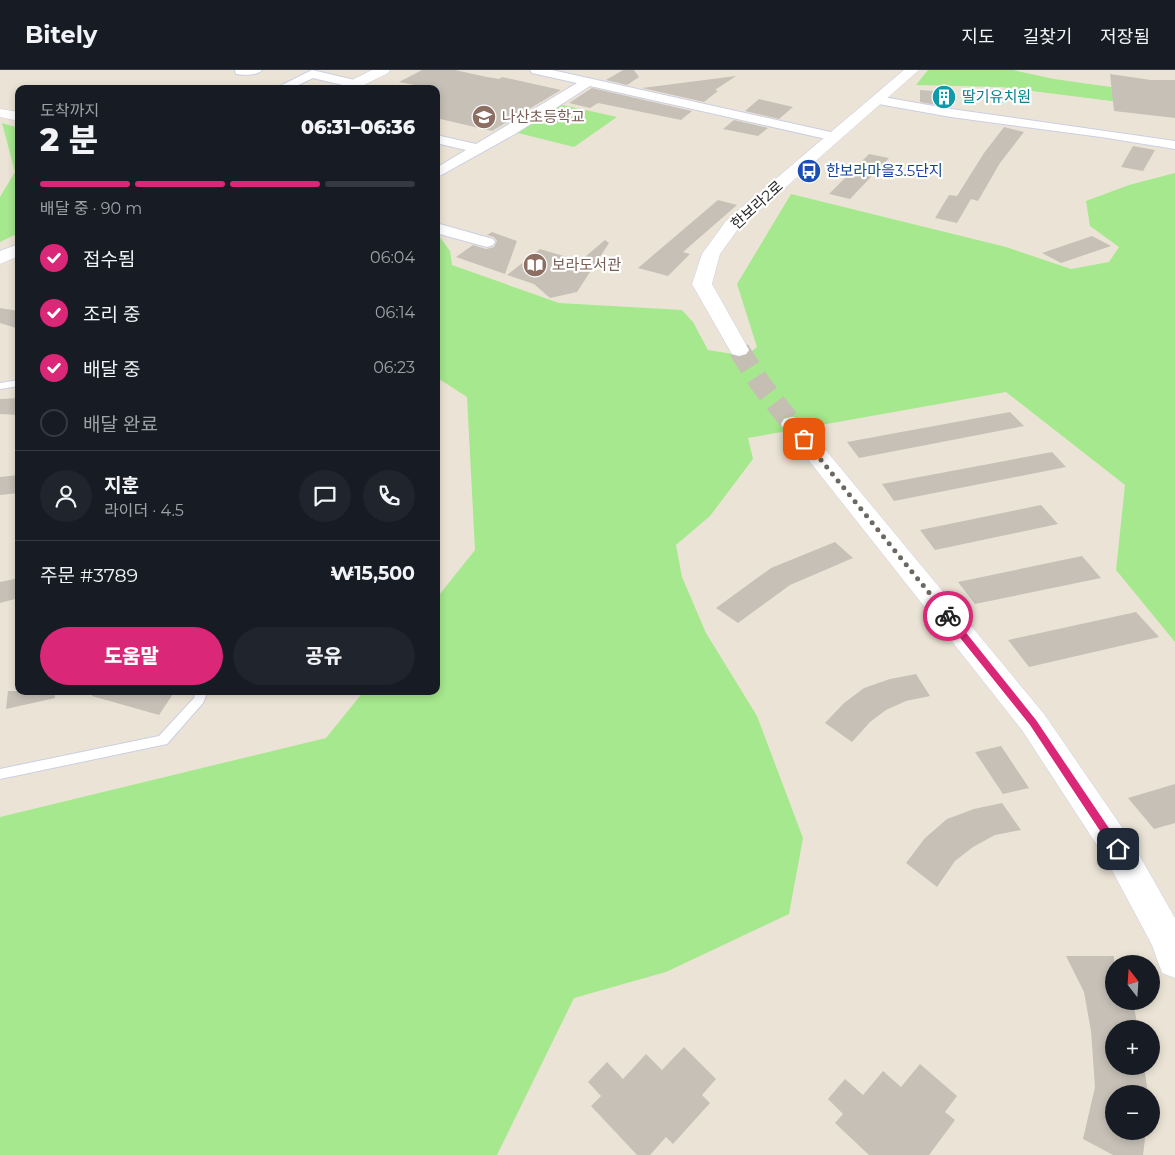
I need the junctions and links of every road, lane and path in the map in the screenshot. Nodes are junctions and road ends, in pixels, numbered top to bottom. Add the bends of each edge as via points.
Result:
1 (256, 70) edge
2 (291, 70) edge
3 (384, 70) edge
4 (536, 70) edge
5 (912, 70) edge
6 (240, 71) edge
7 (312, 74) junction
8 (587, 82) junction
9 (289, 85) edge
10 (347, 85) edge
11 (352, 85) edge
12 (877, 100) junction
13 (0, 113) edge
14 (15, 116) edge
15 (835, 137) junction
16 (440, 140) edge
17 (1175, 145) edge
18 (478, 149) junction
19 (440, 172) edge
20 (440, 229) edge
21 (487, 242) dead end
22 (15, 251) edge
23 (0, 258) edge
24 (739, 350) tunnel mouth
25 (15, 384) edge
26 (0, 386) edge
27 (792, 424) tunnel mouth
28 (201, 695) edge
29 (0, 774) edge
30 (1175, 961) edge

1 - 6 street
2 - 7 street
3 - 11 street
4 - 8 street
5 - 12 street, 한보라2로
7 - 9 street
7 - 10 street
8 - 15 street
8 - 18 street
12 - 15 street, 한보라2로
12 - 17 street
13 - 14 street
15 - 24 street, 한보라2로 via 732,225 711,254 702,284
16 - 18 street
18 - 19 street
20 - 21 street
22 - 23 street
25 - 26 lane
27 - 30 street via 1033,722 1118,849 1168,940
28 - 29 lane via 163,740

